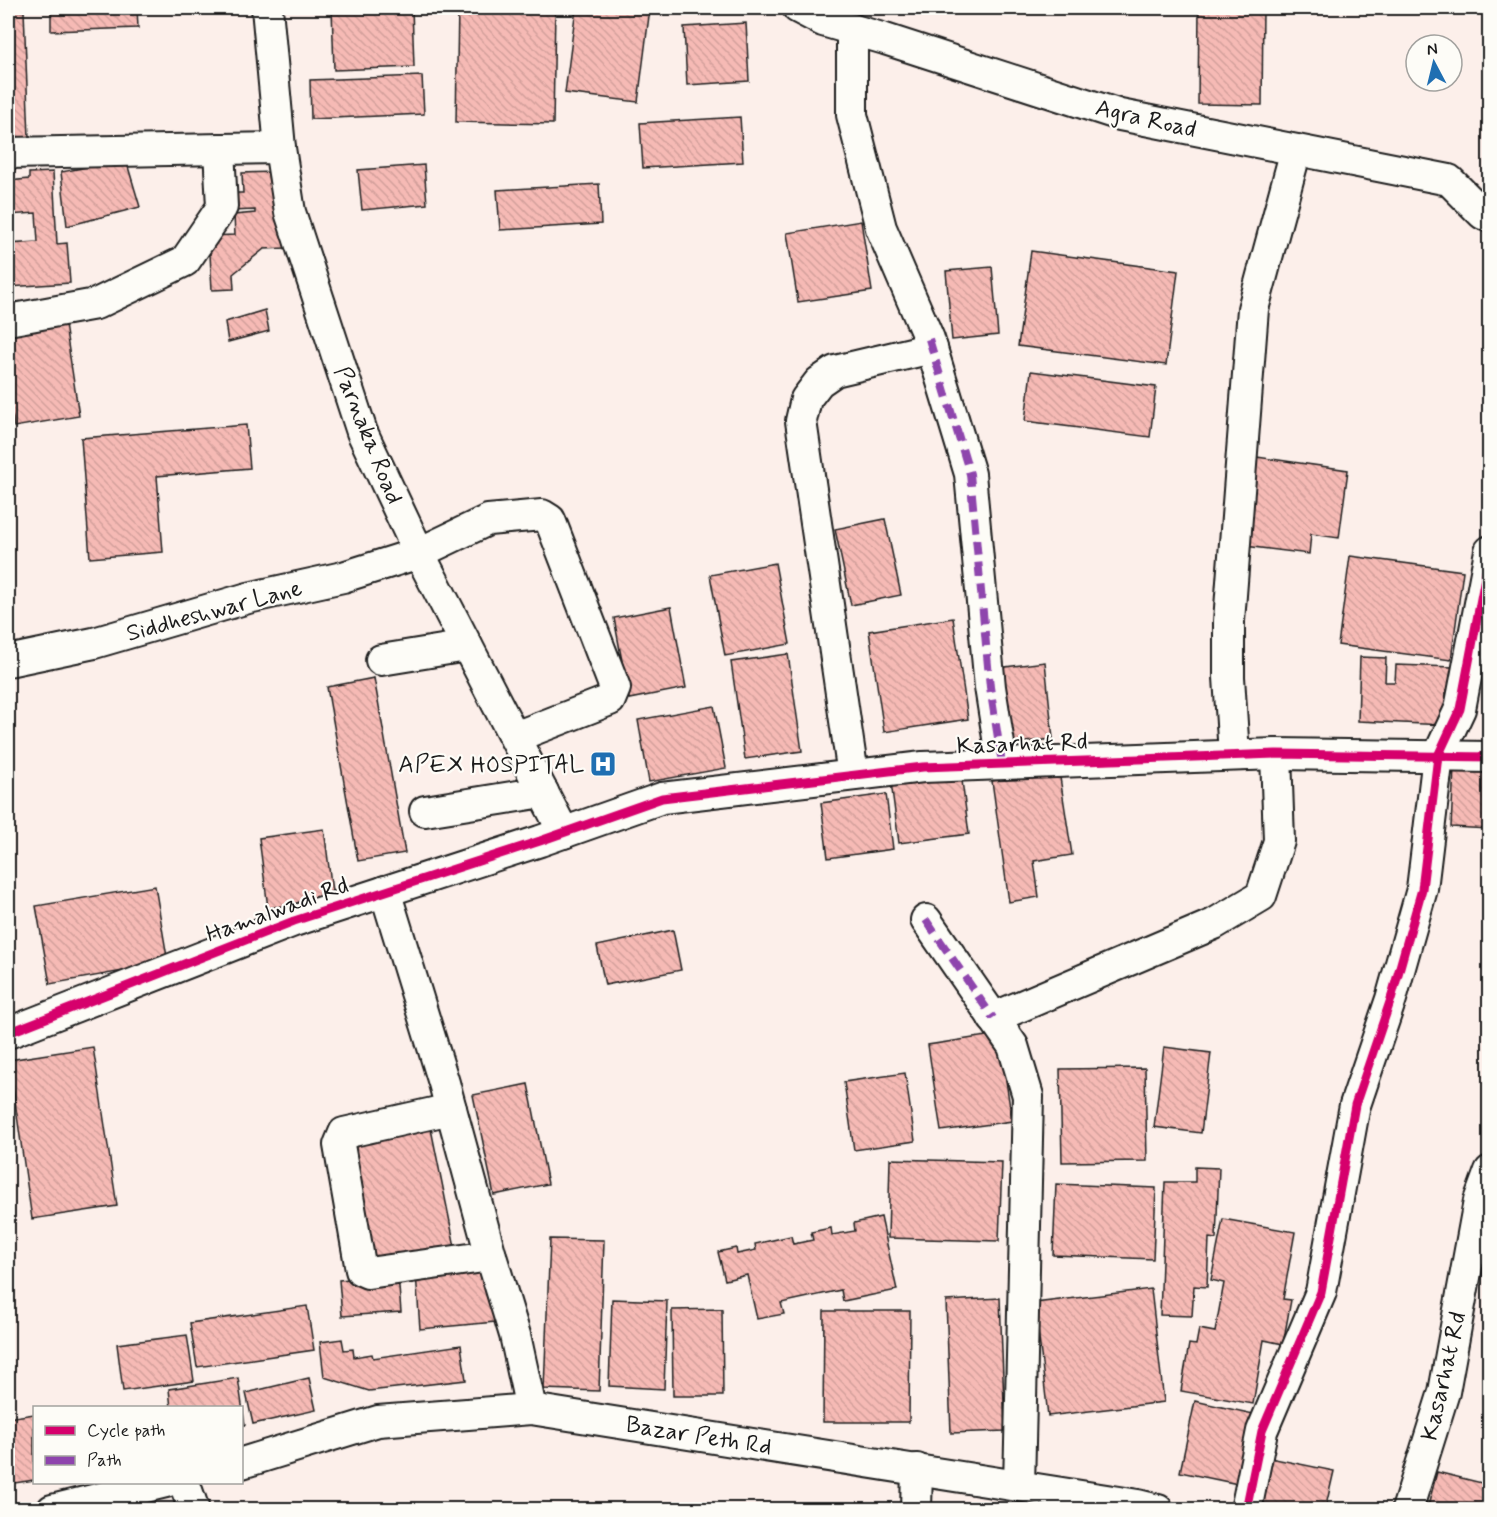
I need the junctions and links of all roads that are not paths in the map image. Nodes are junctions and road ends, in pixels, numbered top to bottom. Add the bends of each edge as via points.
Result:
1 (267, 8) edge
2 (798, 8) edge
3 (852, 29) junction
4 (280, 148) junction
5 (219, 149) junction
6 (1296, 150) junction
7 (8, 153) edge
8 (1490, 217) edge
9 (8, 320) edge
10 (931, 343) junction
11 (1490, 551) edge
12 (419, 553) junction
13 (467, 646) junction
14 (381, 660) dead end
15 (8, 661) edge
16 (515, 737) junction
17 (1276, 754) junction
18 (1234, 755) junction
19 (1438, 756) junction
20 (1490, 757) edge
21 (1002, 763) junction
22 (853, 775) junction
23 (543, 792) junction
24 (425, 811) dead end
25 (564, 833) junction
26 (386, 891) junction
27 (926, 920) dead end
28 (993, 1018) junction
29 (8, 1033) edge
30 (451, 1109) junction
31 (1490, 1171) edge
32 (1484, 1202) edge
33 (490, 1256) junction
34 (531, 1409) junction
35 (243, 1463) edge
36 (916, 1469) junction
37 (158, 1484) edge
38 (185, 1484) edge
39 (1019, 1486) junction
40 (52, 1509) edge
41 (194, 1509) edge
42 (916, 1509) edge
43 (1158, 1509) edge
44 (1246, 1509) edge
45 (1407, 1509) edge

1 - 4 street, Parnaka Road
2 - 3 street, Agra Road via 823,21
3 - 6 street, Agra Road via 1120,116
3 - 10 street via 852,115 881,228
4 - 5 street
4 - 12 street, Parnaka Road via 290,212 362,432
5 - 7 street
5 - 9 street via 222,207 185,261 96,304
6 - 8 street, Agra Road via 1449,180
6 - 18 street via 1253,309 1229,621
10 - 21 street via 970,474 990,687
10 - 22 street via 835,371 819,382 806,399 801,421
11 - 19 street via 1460,709
12 - 13 street, Parnaka Road
12 - 15 street, Siddheshwar Lane via 94,643
12 - 16 street, Siddheshwar Lane via 488,519 542,515 550,520 615,688 610,699
13 - 14 street
13 - 16 street, Parnaka Road
16 - 23 street, Parnaka Road
17 - 18 street, Kasarhat Rd
17 - 19 street, Kasarhat Rd
17 - 28 street via 1279,841 1261,896 1214,924
18 - 21 street, Kasarhat Rd
19 - 20 street, Kasarhat Rd
19 - 44 street via 1422,889 1355,1105 1321,1292 1262,1431
21 - 22 street, Kasarhat Rd
22 - 25 street, Kasarhat Rd via 662,798
23 - 24 street
23 - 25 street, Parnaka Road
25 - 26 street, Hamalwadi Rd
26 - 29 street, Hamalwadi Rd via 294,921
26 - 30 street
27 - 28 street
28 - 39 street via 1013,1046 1028,1096
30 - 33 street
30 - 33 street via 344,1133 339,1145 361,1270 368,1273
31 - 32 street, Kasarhat Rd
32 - 45 street, Kasarhat Rd via 1444,1392
33 - 34 street via 515,1335
34 - 35 street, Bazar Peth Rd via 378,1421
34 - 36 street, Bazar Peth Rd
36 - 39 street, Bazar Peth Rd
36 - 42 street
37 - 40 street
38 - 41 street
39 - 43 street, Bazar Peth Rd

